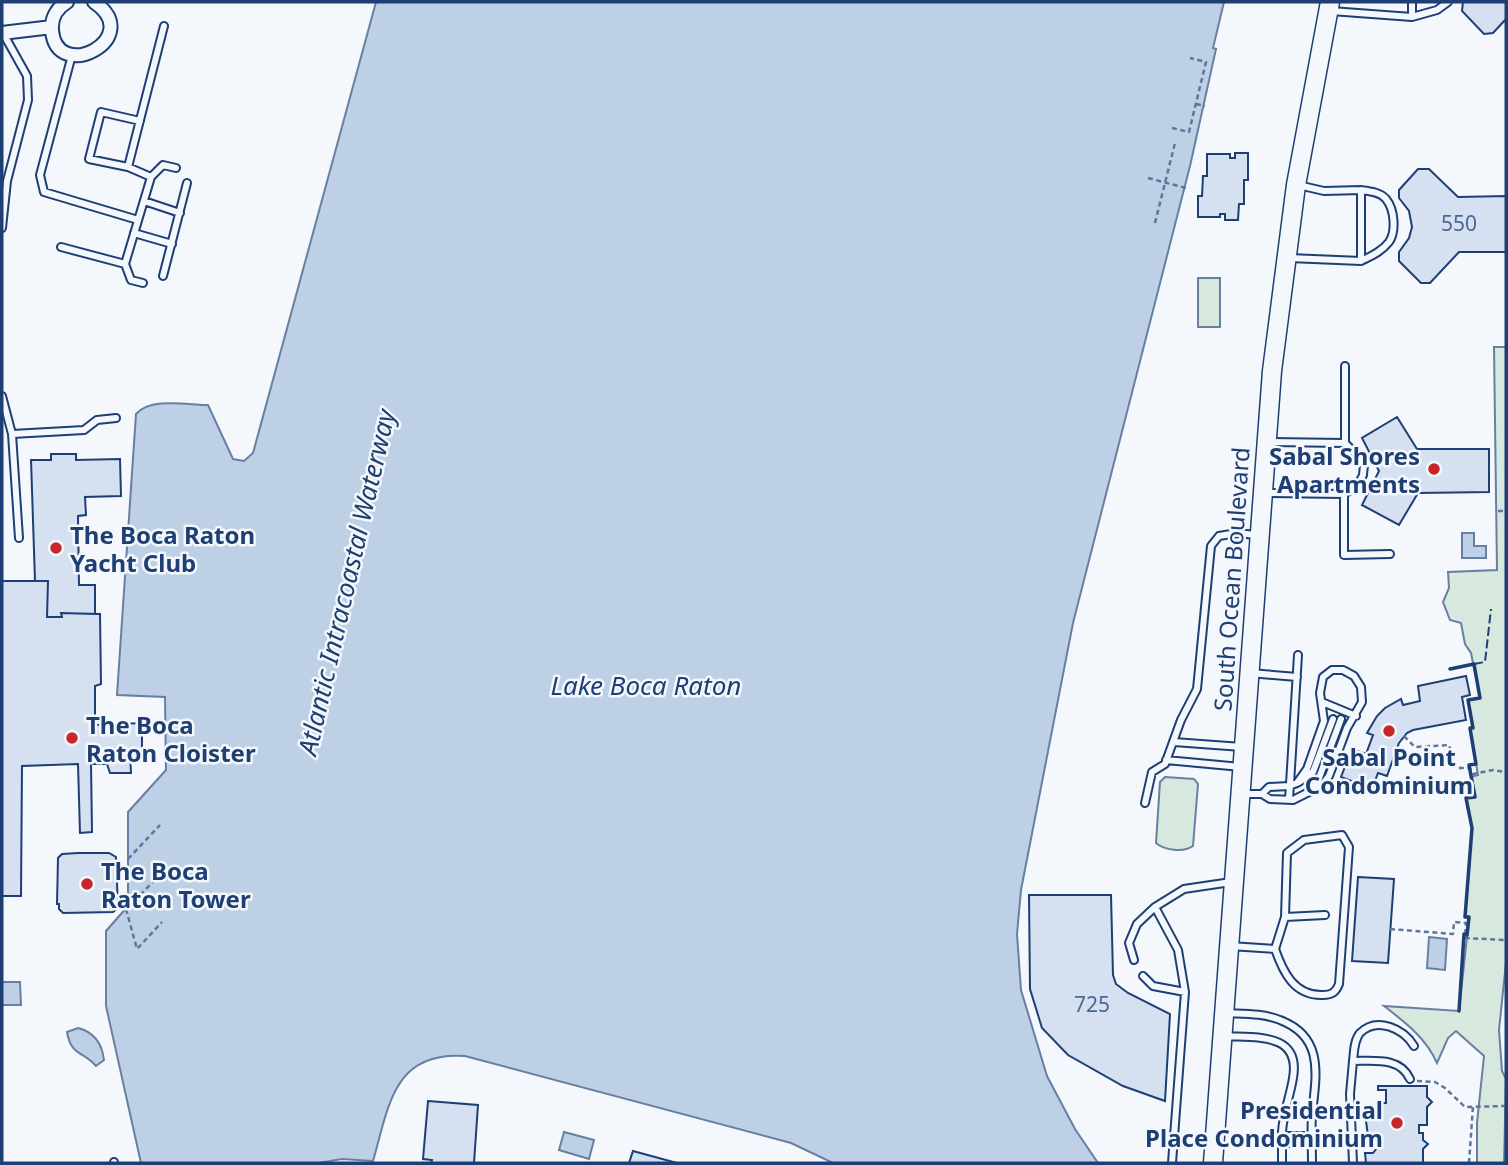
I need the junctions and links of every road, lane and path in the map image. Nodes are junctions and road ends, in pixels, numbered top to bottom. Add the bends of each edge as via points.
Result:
1 (67, 2) edge
2 (94, 2) edge
3 (1412, 2) edge
4 (1448, 2) edge
5 (1329, 6) edge
6 (1412, 17) junction
7 (164, 26) dead end
8 (52, 27) junction
9 (2, 33) edge
10 (72, 54) junction
11 (1190, 58) dead end
12 (1196, 104) junction
13 (1205, 106) dead end
14 (140, 121) junction
15 (1172, 128) dead end
16 (1175, 143) dead end
17 (128, 167) junction
18 (176, 168) dead end
19 (151, 177) junction
20 (1148, 178) dead end
21 (1165, 182) junction
22 (187, 183) dead end
23 (1296, 185) junction
24 (1186, 188) dead end
25 (1361, 190) junction
26 (144, 201) junction
27 (180, 212) junction
28 (138, 220) junction
29 (1155, 223) dead end
30 (2, 228) edge
31 (134, 233) junction
32 (172, 244) junction
33 (61, 247) dead end
34 (1285, 258) junction
35 (1361, 261) junction
36 (125, 264) junction
37 (163, 276) dead end
38 (143, 283) dead end
39 (1345, 366) dead end
40 (2, 396) edge
41 (116, 418) dead end
42 (12, 434) junction
43 (1265, 442) junction
44 (1345, 443) junction
45 (1261, 494) junction
46 (1344, 494) junction
47 (1498, 511) dead end
48 (1506, 511) edge
49 (1258, 536) junction
50 (19, 538) dead end
51 (1390, 554) dead end
52 (1298, 656) dead end
53 (1248, 673) junction
54 (1297, 677) junction
55 (1322, 702) junction
56 (1356, 716) junction
57 (1404, 736) dead end
58 (1174, 742) junction
59 (1243, 747) junction
60 (1166, 760) junction
61 (1241, 767) junction
62 (1506, 772) edge
63 (1297, 783) junction
64 (1289, 786) junction
65 (1313, 789) junction
66 (1239, 794) junction
67 (1262, 794) junction
68 (1289, 800) junction
69 (1145, 803) dead end
70 (160, 825) dead end
71 (128, 859) dead end
72 (160, 875) dead end
73 (1233, 882) junction
74 (1155, 907) junction
75 (1325, 915) dead end
76 (1285, 918) junction
77 (162, 922) dead end
78 (1390, 929) dead end
79 (1506, 940) edge
80 (1228, 946) junction
81 (1275, 948) junction
82 (1134, 960) dead end
83 (1143, 976) dead end
84 (1185, 992) junction
85 (1223, 1013) junction
86 (1222, 1035) junction
87 (1414, 1046) dead end
88 (1353, 1061) junction
89 (1410, 1079) joint
90 (1473, 1106) junction
91 (1506, 1106) edge
92 (1285, 1110) junction
93 (1312, 1116) junction
94 (1282, 1132) dead end
95 (1282, 1147) dead end
96 (1172, 1163) edge
97 (1213, 1163) edge
98 (1282, 1163) edge
99 (1312, 1163) edge
100 (1353, 1163) edge
101 (1469, 1163) edge

1 - 8 street via 57,11
2 - 10 street via 107,16 105,43 90,54
3 - 6 lane
4 - 6 lane
5 - 6 lane
5 - 23 main road, South Ocean Boulevard
7 - 14 lane
8 - 9 street
8 - 10 street via 57,44
9 - 30 lane via 27,76 28,100 7,181
10 - 28 lane via 40,176 44,192
11 - 12 path via 1206,62
12 - 13 path
12 - 15 path via 1189,132
14 - 17 lane
14 - 17 lane via 101,112 89,159
16 - 21 path
17 - 19 lane
18 - 19 lane via 163,165
19 - 26 lane
20 - 21 path
21 - 24 path
21 - 29 path
22 - 27 lane
23 - 25 lane via 1324,191
23 - 34 main road, South Ocean Boulevard
25 - 35 lane
25 - 35 lane via 1386,199 1394,226 1391,240
26 - 27 lane
26 - 28 lane
27 - 32 lane
28 - 31 lane
31 - 32 lane
31 - 36 lane
32 - 37 lane
33 - 36 lane
34 - 35 lane
34 - 43 main road, South Ocean Boulevard
36 - 38 lane via 131,280
39 - 44 lane
40 - 42 lane
41 - 42 lane via 97,420 84,430
42 - 50 lane
43 - 44 lane
43 - 45 main road, South Ocean Boulevard
44 - 46 lane via 1364,465 1358,485
45 - 46 lane
45 - 49 main road, South Ocean Boulevard
46 - 51 lane via 1344,555
47 - 48 path
49 - 53 main road, South Ocean Boulevard
49 - 58 lane via 1219,536 1211,546 1197,689
52 - 54 lane
53 - 54 lane
53 - 59 main road, South Ocean Boulevard
54 - 64 lane
55 - 56 lane
55 - 56 lane via 1323,677 1332,670 1343,670 1361,687 1362,702
55 - 63 lane via 1324,721 1307,769
56 - 65 lane via 1329,776
57 - 62 path via 1415,747 1449,745 1455,768 1470,768 1473,774
58 - 59 lane
58 - 60 lane
59 - 61 main road, South Ocean Boulevard
60 - 61 lane
60 - 69 lane via 1152,772
61 - 66 main road, South Ocean Boulevard
63 - 64 lane
63 - 65 lane via 1313,772 1337,719
64 - 67 lane via 1269,787
64 - 68 lane
65 - 68 lane
66 - 67 lane
66 - 73 main road, South Ocean Boulevard
67 - 68 lane
70 - 71 path
72 - 77 path via 127,908 138,949
73 - 74 lane via 1184,889
73 - 80 main road, South Ocean Boulevard
74 - 82 lane via 1137,924 1129,943
74 - 84 lane via 1178,950
75 - 76 lane
76 - 81 lane
76 - 81 lane via 1287,853 1304,840 1342,835 1349,846 1336,991 1329,995 1303,992 1282,968
78 - 79 path via 1454,934 1454,922 1466,923 1466,938
80 - 81 lane
80 - 85 main road, South Ocean Boulevard
83 - 84 lane via 1153,986
84 - 96 lane
85 - 86 main road, South Ocean Boulevard
85 - 93 lane via 1280,1020 1304,1036 1317,1073
86 - 92 lane via 1262,1038 1286,1046 1294,1068
86 - 97 main road, South Ocean Boulevard
87 - 88 lane via 1390,1026 1369,1027 1356,1039
88 - 89 lane via 1393,1063
88 - 100 lane
89 - 90 path via 1435,1082 1462,1105
90 - 91 path
90 - 101 path
92 - 93 lane
92 - 94 lane
93 - 99 lane
95 - 98 lane

